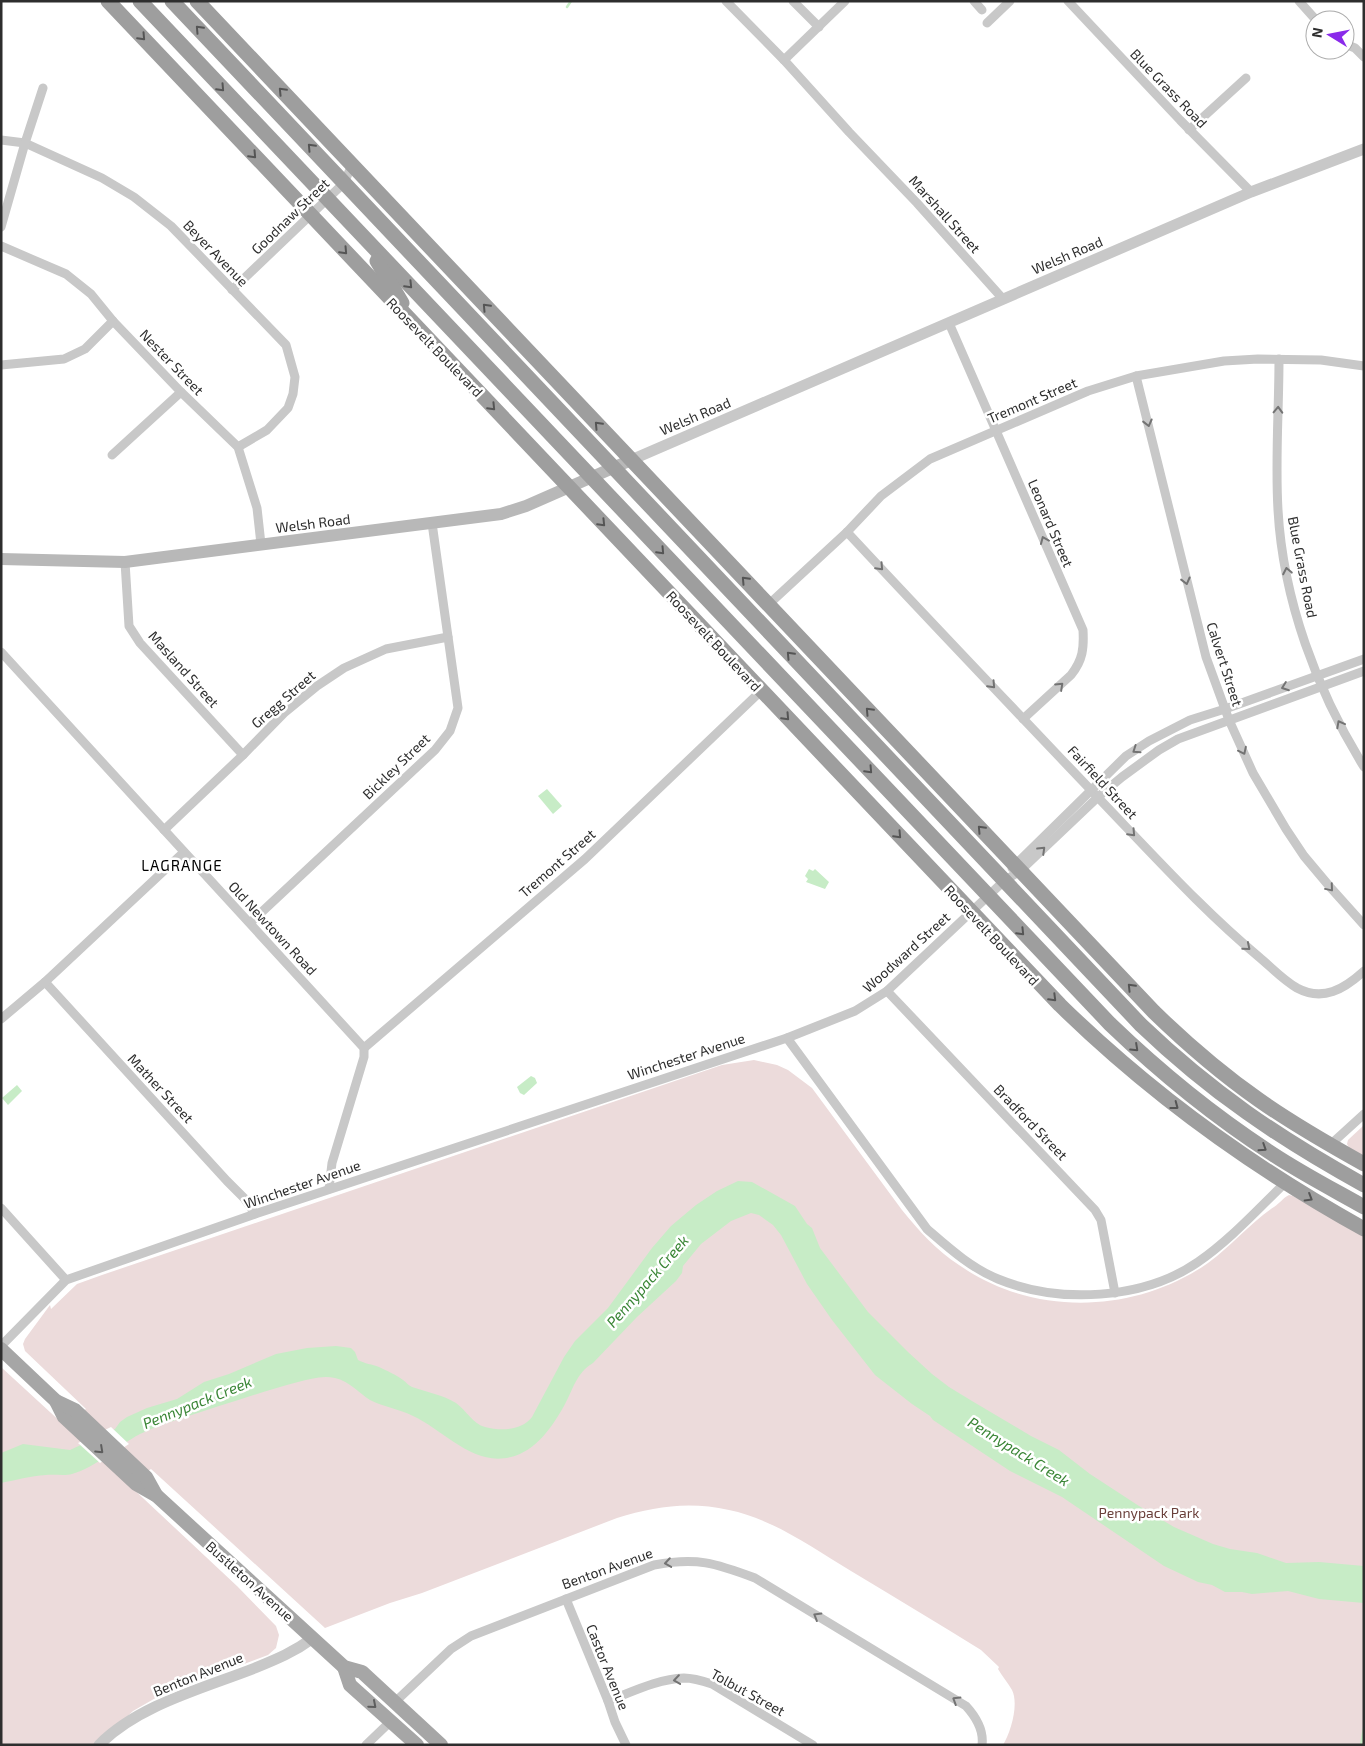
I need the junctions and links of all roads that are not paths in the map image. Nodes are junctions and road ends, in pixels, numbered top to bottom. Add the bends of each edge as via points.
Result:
1 (108, 1) edge
2 (140, 1) edge
3 (172, 1) edge
4 (197, 1) edge
5 (726, 1) edge
6 (793, 1) edge
7 (845, 1) edge
8 (974, 1) edge
9 (1010, 1) edge
10 (1068, 1) edge
11 (982, 10) dead end
12 (987, 23) dead end
13 (819, 27) junction
14 (1355, 48) edge
15 (1364, 57) edge
16 (784, 60) junction
17 (1246, 78) dead end
18 (42, 88) dead end
19 (1189, 130) junction
20 (1, 140) edge
21 (25, 143) junction
22 (1364, 149) edge
23 (352, 165) junction
24 (363, 176) junction
25 (344, 183) junction
26 (1251, 192) junction
27 (327, 199) junction
28 (311, 215) junction
29 (1, 227) edge
30 (364, 238) junction
31 (1, 246) edge
32 (430, 248) junction
33 (232, 290) junction
34 (1003, 298) junction
35 (472, 318) junction
36 (113, 321) junction
37 (949, 323) junction
38 (415, 326) junction
39 (1279, 359) junction
40 (1, 365) edge
41 (1364, 366) edge
42 (1136, 376) junction
43 (182, 392) junction
44 (996, 430) junction
45 (238, 447) junction
46 (112, 455) dead end
47 (631, 460) junction
48 (614, 468) junction
49 (591, 478) junction
50 (568, 487) junction
51 (432, 522) junction
52 (847, 532) junction
53 (261, 544) junction
54 (1, 559) edge
55 (125, 562) junction
56 (768, 605) junction
57 (448, 637) junction
58 (1, 652) edge
59 (1364, 659) edge
60 (1364, 671) edge
61 (1317, 675) junction
62 (1321, 686) junction
63 (761, 691) junction
64 (1225, 709) junction
65 (1023, 718) junction
66 (1229, 720) junction
67 (243, 755) junction
68 (1364, 767) edge
69 (1095, 794) junction
70 (164, 830) junction
71 (184, 852) junction
72 (1017, 868) junction
73 (1004, 881) junction
74 (988, 896) junction
75 (971, 912) junction
76 (250, 922) junction
77 (1364, 925) edge
78 (1364, 971) edge
79 (45, 982) junction
80 (887, 991) junction
81 (1, 1019) edge
82 (787, 1038) junction
83 (1158, 1041) junction
84 (364, 1048) junction
85 (1240, 1087) junction
86 (1364, 1114) edge
87 (1330, 1145) junction
88 (1364, 1164) edge
89 (1285, 1183) junction
90 (1364, 1185) edge
91 (330, 1190) junction
92 (1364, 1207) edge
93 (1, 1208) edge
94 (255, 1214) junction
95 (1364, 1229) edge
96 (66, 1280) junction
97 (1115, 1293) junction
98 (1, 1347) edge
99 (566, 1598) junction
100 (313, 1638) junction
101 (344, 1667) junction
102 (608, 1701) junction
103 (395, 1702) junction
104 (391, 1721) junction
105 (982, 1742) edge
106 (99, 1745) edge
107 (366, 1745) edge
108 (417, 1745) edge
109 (441, 1745) edge
110 (626, 1745) edge
111 (814, 1745) edge

1 -> 28 highway, Roosevelt Boulevard
2 -> 27 highway, Roosevelt Boulevard
25 -> 3 highway
23 -> 4 highway
5 - 16 street
6 - 13 street
7 - 13 street
8 - 11 street
9 - 12 street
10 - 19 street, Blue Grass Road
13 - 16 street
14 - 15 street
16 - 34 street, Marshall Street
17 - 19 street
18 - 21 street
19 - 26 street, Blue Grass Road
20 - 21 street, Beyer Avenue
21 - 29 street
21 - 33 street, Beyer Avenue via 102,178 134,197 171,226
22 - 26 street, Welsh Road
23 - 24 highway
23 - 25 street, Goodnaw Street
24 - 25 street, Goodnaw Street
24 - 32 highway
25 - 27 street, Goodnaw Street
25 - 35 highway
26 - 34 street, Welsh Road
27 - 28 street, Goodnaw Street
27 - 30 highway, Roosevelt Boulevard
28 - 33 street, Goodnaw Street
28 -> 38 highway, Roosevelt Boulevard
30 - 38 highway
30 -> 49 highway, Roosevelt Boulevard
31 - 36 street, Nester Street via 66,274 91,294
32 - 35 highway
47 -> 32 highway
33 - 45 street, Beyer Avenue via 286,345 295,377 288,408 267,430
34 - 37 street, Welsh Road
35 - 48 highway
36 - 40 street via 85,349 64,359
36 - 43 street, Nester Street
37 - 44 street, Leonard Street
37 - 47 street, Welsh Road
38 -> 50 highway, Roosevelt Boulevard
39 - 41 street, Tremont Street
39 - 42 street, Tremont Street via 1224,361
61 -> 39 street, Blue Grass Road via 1297,619 1282,548 1277,472
42 - 44 street, Tremont Street via 1088,391
42 -> 64 street, Calvert Street via 1203,647
43 - 45 street, Nester Street
43 - 46 street
44 - 52 street, Tremont Street via 930,459 881,496
65 -> 44 street, Leonard Street via 1072,675 1082,657 1083,630
45 - 53 street, Nester Street via 257,508
47 - 48 main road, Welsh Road
56 -> 47 highway
48 - 49 main road, Welsh Road
73 -> 48 highway
49 - 50 main road, Welsh Road
49 -> 74 highway, Roosevelt Boulevard
50 - 51 main road, Welsh Road via 512,511
50 -> 63 highway, Roosevelt Boulevard
51 - 53 main road, Welsh Road
51 - 57 street, Bickley Street
52 - 56 street, Tremont Street
52 -> 65 street, Fairfield Street
53 - 55 main road, Welsh Road
54 - 55 main road, Welsh Road
55 - 67 street, Masland Street via 129,626 140,643
72 -> 56 highway
57 - 67 street, Gregg Street via 386,649 344,668 284,713
57 - 76 street, Bickley Street via 458,708 450,730 435,750
58 - 70 street, Old Newtown Road
59 - 61 street, Woodward Street
60 - 62 street, Woodward Street
61 - 62 street, Blue Grass Road
61 -> 64 street, Woodward Street
62 - 66 street, Woodward Street
68 -> 62 street, Blue Grass Road
63 -> 75 highway, Roosevelt Boulevard
63 - 84 street, Tremont Street via 586,859
64 - 66 street, Calvert Street
64 -> 69 street, Woodward Street via 1190,720 1126,756
65 - 69 street, Fairfield Street
66 - 69 street, Woodward Street via 1178,739
66 -> 77 street, Calvert Street via 1253,772 1304,856
67 - 70 street, Gregg Street
69 - 72 street, Woodward Street
69 -> 78 street, Fairfield Street via 1236,938 1297,988 1322,994 1335,992 1349,985
70 - 71 street, Old Newtown Road
71 - 76 street, Old Newtown Road
71 - 79 street
72 - 73 street, Woodward Street
85 -> 72 highway via 1154,1012
73 - 74 street, Woodward Street
73 - 83 highway
74 - 75 street, Woodward Street
74 -> 92 highway, Roosevelt Boulevard via 1110,1024 1180,1087 1276,1157
75 - 80 street, Woodward Street
75 -> 89 highway, Roosevelt Boulevard via 1112,1054 1168,1101
76 - 84 street, Old Newtown Road
79 - 81 street
79 - 94 street, Mather Street via 244,1198
80 - 82 street, Woodward Street via 855,1011
80 - 97 street, Bradford Street via 1095,1210 1102,1220
82 - 91 street, Winchester Avenue
82 - 97 street via 927,1229 950,1249 974,1267 1027,1288 1088,1296
83 - 85 highway
83 - 90 highway via 1248,1115 1306,1153
84 - 91 street via 332,1163
85 - 87 highway
86 - 87 street
87 - 88 highway
89 -> 95 highway, Roosevelt Boulevard
89 - 97 street via 1198,1262 1160,1282
91 - 94 street, Winchester Avenue
93 - 96 street
94 - 96 street, Winchester Avenue
96 - 98 street, Winchester Avenue
98 - 100 main road, Bustleton Avenue via 69,1414
99 - 102 street, Castor Avenue
99 - 103 street, Benton Avenue via 470,1636 451,1649
105 -> 99 street, Benton Avenue via 975,1715 966,1706 754,1578 722,1566 697,1561 654,1565
100 - 101 main road, Bustleton Avenue
100 - 106 street, Benton Avenue via 291,1653 128,1720
101 - 103 main road, Bustleton Avenue via 362,1672
101 -> 104 main road, Bustleton Avenue via 350,1685
102 - 110 street, Castor Avenue
111 -> 102 street, Tolbut Street via 712,1684 697,1680 683,1678 656,1683
103 - 109 main road, Bustleton Avenue
104 - 107 street
104 - 108 main road, Bustleton Avenue

